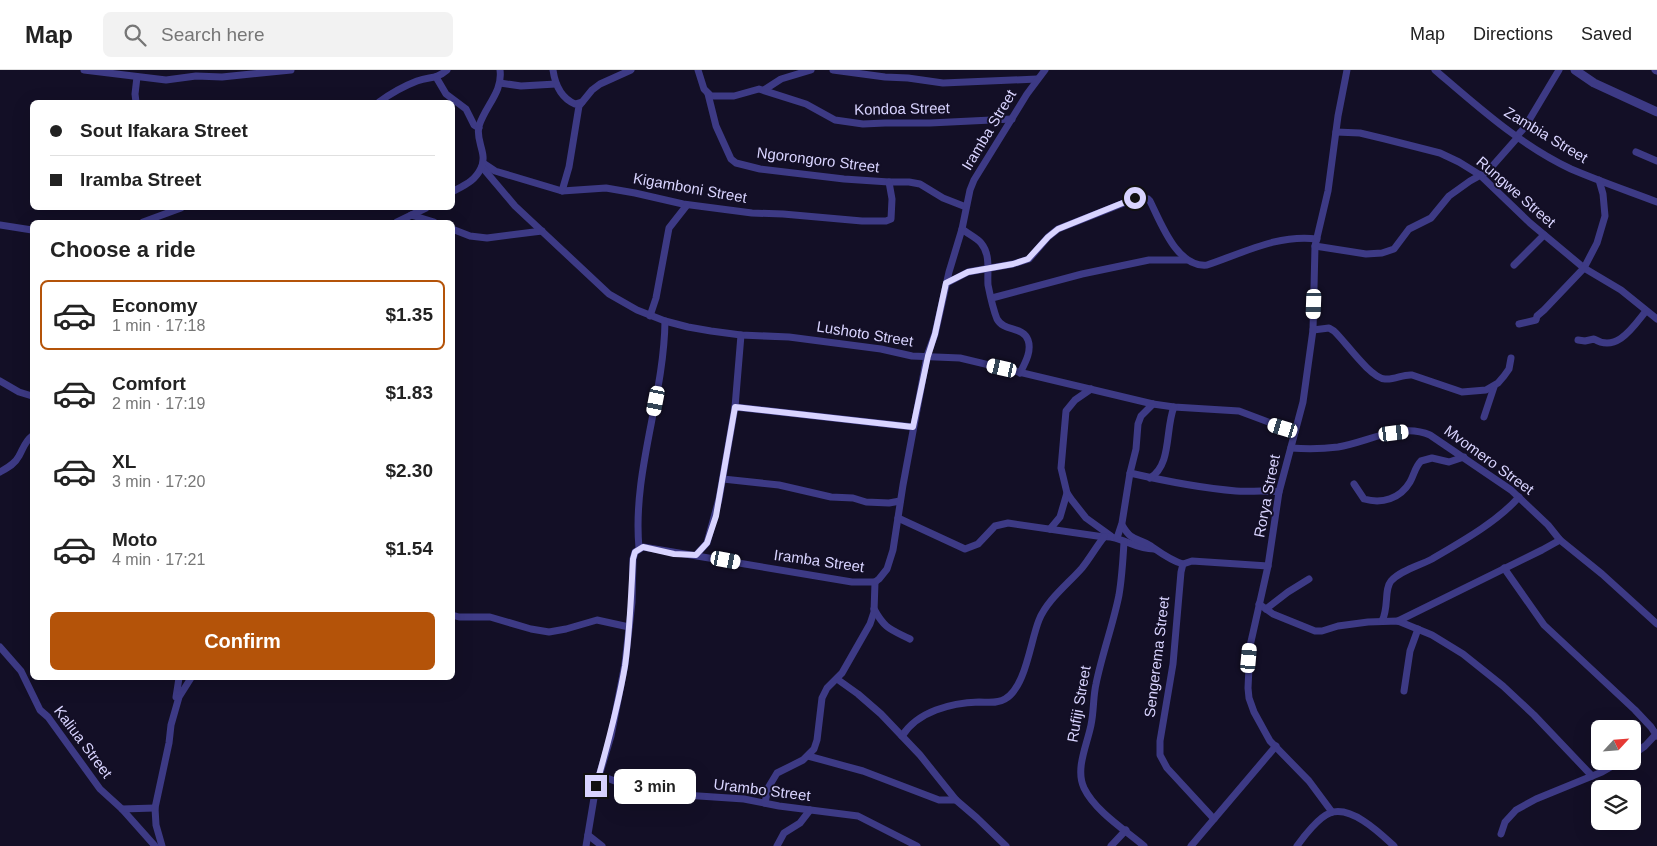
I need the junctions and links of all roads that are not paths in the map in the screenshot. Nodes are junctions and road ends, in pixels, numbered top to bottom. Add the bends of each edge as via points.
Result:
1 (84, 70) edge
2 (291, 70) edge
3 (447, 70) edge
4 (500, 70) edge
5 (553, 70) edge
6 (631, 70) edge
7 (811, 70) edge
8 (833, 70) edge
9 (1044, 70) edge
10 (1347, 70) edge
11 (1435, 70) edge
12 (1558, 70) edge
13 (1576, 70) edge
14 (97, 71) edge
15 (698, 71) edge
16 (227, 73) edge
17 (137, 77) junction
18 (436, 77) junction
19 (1037, 79) junction
20 (500, 83) junction
21 (556, 84) junction
22 (764, 90) junction
23 (708, 94) junction
24 (136, 100) edge
25 (382, 100) edge
26 (454, 100) edge
27 (455, 101) edge
28 (583, 102) junction
29 (1657, 112) edge
30 (1012, 119) junction
31 (479, 128) junction
32 (1336, 132) junction
33 (1518, 136) junction
34 (1636, 152) dead end
35 (1657, 160) edge
36 (482, 165) junction
37 (1480, 176) junction
38 (1599, 180) junction
39 (889, 182) junction
40 (455, 190) edge
41 (562, 192) junction
42 (1657, 202) edge
43 (687, 205) junction
44 (966, 207) junction
45 (176, 210) edge
46 (422, 210) edge
47 (411, 215) junction
48 (148, 220) edge
49 (401, 220) edge
50 (427, 220) edge
51 (0, 225) edge
52 (962, 229) junction
53 (30, 230) edge
54 (455, 230) edge
55 (542, 231) junction
56 (1544, 236) junction
57 (1316, 242) junction
58 (1187, 260) junction
59 (1514, 265) dead end
60 (988, 268) junction
61 (1584, 268) junction
62 (946, 283) junction
63 (992, 298) junction
64 (1646, 311) junction
65 (650, 316) junction
66 (1657, 319) edge
67 (665, 321) junction
68 (1519, 324) dead end
69 (1313, 330) junction
70 (741, 335) junction
71 (1578, 340) dead end
72 (928, 356) junction
73 (1511, 358) dead end
74 (1020, 373) junction
75 (0, 381) edge
76 (1494, 387) junction
77 (1091, 389) junction
78 (30, 395) edge
79 (1152, 404) junction
80 (735, 407) junction
81 (1174, 407) junction
82 (1484, 418) dead end
83 (913, 427) junction
84 (1295, 432) junction
85 (30, 438) edge
86 (1291, 448) junction
87 (1464, 457) junction
88 (0, 472) edge
89 (1130, 473) junction
90 (1150, 478) junction
91 (723, 479) junction
92 (1354, 484) dead end
93 (1278, 492) junction
94 (1067, 493) junction
95 (1519, 497) junction
96 (900, 501) junction
97 (898, 518) junction
98 (1122, 525) junction
99 (1050, 529) junction
100 (1111, 537) junction
101 (1560, 540) junction
102 (1124, 542) junction
103 (639, 548) junction
104 (1154, 549) junction
105 (696, 555) junction
106 (1182, 564) junction
107 (1268, 566) junction
108 (1504, 568) junction
109 (1309, 580) dead end
110 (875, 582) junction
111 (1259, 604) junction
112 (874, 609) junction
113 (1266, 609) junction
114 (455, 616) edge
115 (1382, 621) junction
116 (1398, 621) junction
117 (1657, 624) edge
118 (629, 626) junction
119 (1418, 629) junction
120 (910, 639) dead end
121 (0, 647) edge
122 (838, 679) junction
123 (180, 680) edge
124 (190, 680) edge
125 (1404, 691) dead end
126 (171, 724) junction
127 (1657, 734) edge
128 (902, 736) junction
129 (1276, 746) junction
130 (1641, 749) edge
131 (808, 756) junction
132 (1604, 770) edge
133 (599, 775) junction
134 (1592, 776) junction
135 (956, 800) junction
136 (765, 803) junction
137 (156, 808) junction
138 (122, 809) junction
139 (810, 810) junction
140 (1332, 812) junction
141 (1214, 819) junction
142 (1126, 830) junction
143 (1501, 834) dead end
144 (588, 835) junction
145 (999, 843) edge
146 (155, 846) edge
147 (162, 846) edge
148 (586, 846) edge
149 (602, 846) edge
150 (777, 846) edge
151 (917, 846) edge
152 (1006, 846) edge
153 (1111, 846) edge
154 (1144, 846) edge
155 (1191, 846) edge
156 (1297, 846) edge
157 (1394, 846) edge

1 - 14 street
2 - 16 street
3 - 18 street
4 - 20 street
5 - 21 street
6 - 28 street via 600,84
7 - 22 street via 781,79
8 - 19 street via 943,83
9 - 19 street, Iramba Street
10 - 32 street, Rorya Street
11 - 33 street, Zambia Street via 1502,127
12 - 33 street
13 - 29 street via 1594,83
14 - 17 street
15 - 23 street
16 - 17 street via 166,80
17 - 24 street
18 - 25 street via 418,81
18 - 26 street via 446,94
19 - 30 street, Iramba Street
20 - 21 street via 522,86
20 - 31 street
21 - 28 street via 567,100 575,104
22 - 23 street, Kondoa Street via 733,97
22 - 30 street, Kondoa Street via 806,104 828,118 845,123
23 - 39 street, Ngorongoro Street via 716,126 734,162 760,169
27 - 31 street via 466,109
28 - 41 street via 578,110
30 - 44 street, Iramba Street via 974,180
31 - 36 street
32 - 37 street, Rungwe Street via 1360,133 1426,149 1450,157
32 - 57 street, Rorya Street via 1328,191
33 - 37 street via 1494,165
33 - 38 street, Zambia Street via 1570,168
34 - 35 street
36 - 40 street via 471,182
36 - 41 street, Kigamboni Street
36 - 55 street, Lushoto Street via 500,190
37 - 56 street, Rungwe Street
37 - 57 street via 1449,196 1431,218 1409,229 1391,251 1366,254
38 - 42 street, Zambia Street
38 - 61 street via 1605,216 1597,243
39 - 43 street, Kigamboni Street via 892,217 886,221 752,213
39 - 44 street, Ngorongoro Street via 920,184
41 - 43 street, Kigamboni Street via 614,189
43 - 65 street via 669,228
44 - 52 street, Iramba Street
45 - 48 street
46 - 47 street
47 - 49 street
47 - 50 street
51 - 53 street
52 - 60 street via 981,243
52 - 62 street, Iramba Street
54 - 55 street via 487,238
55 - 65 street, Lushoto Street via 609,294
56 - 59 street
56 - 61 street, Rungwe Street
57 - 58 street via 1301,237 1279,241 1207,265
57 - 69 street, Rorya Street
58 - 60 street via 1174,246 1150,201 1140,197 1058,229 1028,259
58 - 63 street via 1141,262
60 - 62 street via 968,272
60 - 63 street
61 - 64 street, Rungwe Street via 1621,290
61 - 68 street via 1536,316 1536,320
62 - 72 street, Iramba Street
63 - 74 street via 998,321 1023,332 1028,339 1027,357
64 - 66 street, Rungwe Street
64 - 71 street via 1628,332 1613,343
65 - 67 street, Lushoto Street
67 - 70 street, Lushoto Street via 688,328
67 - 103 street via 656,401 641,481
69 - 76 street via 1328,328 1334,331 1360,360 1384,379 1412,375 1464,393
69 - 84 street, Rorya Street via 1303,402
70 - 72 street, Lushoto Street via 789,337
70 - 80 street
72 - 74 street, Lushoto Street via 960,358
72 - 83 street, Iramba Street
73 - 76 street via 1509,369
74 - 77 street, Lushoto Street
75 - 78 street
76 - 82 street
77 - 79 street, Lushoto Street
77 - 94 street via 1075,400 1065,415 1061,468
79 - 81 street, Lushoto Street
79 - 89 street via 1138,424
80 - 83 street
80 - 91 street
81 - 84 street, Lushoto Street via 1239,411
81 - 90 street via 1162,466
83 - 96 street, Iramba Street
84 - 86 street, Rorya Street
85 - 88 street via 15,461
86 - 87 street, Mvomero Street via 1338,447 1414,431 1430,435
86 - 93 street, Rorya Street
87 - 92 street via 1449,462 1430,458 1421,461 1401,494 1386,500 1364,499
87 - 95 street, Mvomero Street
89 - 90 street
89 - 98 street
90 - 93 street via 1220,489
91 - 96 street via 779,485 866,502
91 - 105 street via 707,543
93 - 107 street, Rorya Street
94 - 99 street via 1060,517
94 - 100 street via 1086,518
95 - 101 street, Mvomero Street
95 - 115 street via 1487,525 1394,578 1388,587
96 - 97 street, Iramba Street
97 - 99 street via 965,549 978,544 1001,524
97 - 110 street, Iramba Street via 887,569
98 - 100 street
98 - 104 street via 1133,539
99 - 100 street
100 - 102 street
100 - 128 street via 1044,610 1015,689 1006,699 941,707 910,726
101 - 108 street
101 - 117 street, Mvomero Street
102 - 104 street
102 - 142 street, Rufiji Street via 1119,595 1095,686 1094,711 1080,774 1087,794
103 - 105 street, Iramba Street
103 - 118 street via 633,559
104 - 106 street
105 - 110 street, Iramba Street via 852,582
106 - 107 street via 1211,561
106 - 141 street, Sengerema Street via 1173,664 1159,748 1167,768
107 - 111 street, Rorya Street
108 - 116 street
108 - 127 street via 1544,625
109 - 113 street
110 - 112 street
111 - 113 street
111 - 129 street, Rorya Street via 1250,646 1249,698 1260,725
112 - 120 street via 882,623
112 - 122 street via 870,624
113 - 115 street via 1315,631
114 - 118 street via 490,617 550,632 597,620
115 - 116 street
116 - 119 street
118 - 133 street via 611,736
119 - 125 street via 1410,651
119 - 134 street via 1464,654 1503,686
121 - 138 street, Kaliua Street via 21,671 40,710 100,789
122 - 128 street via 870,703
122 - 131 street via 827,688 822,698 817,740
123 - 126 street
124 - 126 street via 178,697
126 - 137 street
127 - 130 street
128 - 135 street
129 - 140 street, Rorya Street via 1309,781
129 - 141 street
131 - 135 street via 863,771 939,800
131 - 136 street via 777,773 768,788
132 - 134 street
133 - 136 street, Urambo Street via 635,787 684,796
133 - 144 street
134 - 143 street via 1536,798 1516,810 1505,822
135 - 145 street via 978,818
136 - 139 street, Urambo Street
137 - 138 street
137 - 147 street via 156,825
138 - 146 street, Kaliua Street
139 - 150 street via 800,823 784,834
139 - 151 street, Urambo Street via 858,816
140 - 156 street via 1322,818
140 - 157 street via 1344,812 1358,818
141 - 155 street
142 - 153 street
142 - 154 street, Rufiji Street
144 - 148 street
144 - 149 street
145 - 152 street

